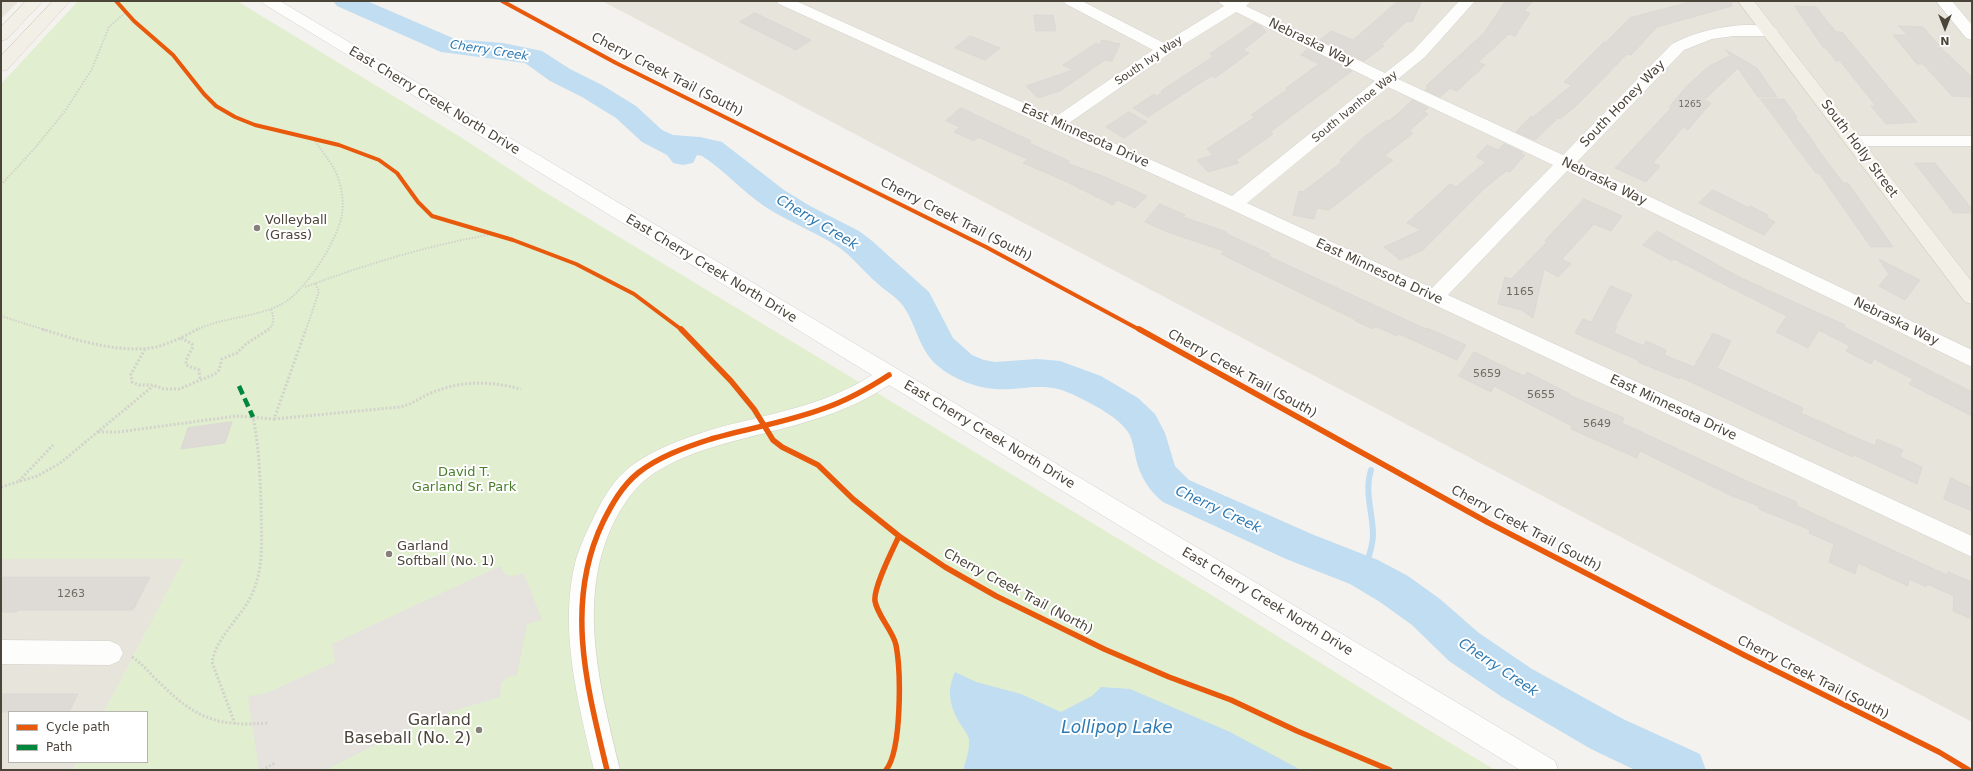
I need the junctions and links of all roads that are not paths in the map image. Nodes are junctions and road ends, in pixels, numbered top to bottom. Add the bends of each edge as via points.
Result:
1 (35, 1) edge
2 (62, 1) edge
3 (269, 1) edge
4 (784, 1) edge
5 (1071, 1) edge
6 (1467, 1) edge
7 (1746, 1) edge
8 (1944, 1) edge
9 (1235, 3) edge
10 (807, 6) edge
11 (1770, 32) junction
12 (1972, 35) edge
13 (1, 36) edge
14 (1164, 50) junction
15 (1, 66) edge
16 (1388, 81) junction
17 (1057, 123) junction
18 (1852, 141) junction
19 (1972, 141) edge
20 (1565, 163) junction
21 (1234, 204) junction
22 (1972, 297) edge
23 (1434, 298) junction
24 (1972, 359) edge
25 (889, 375) junction
26 (1972, 547) edge
27 (1, 652) edge
28 (110, 653) road end
29 (607, 770) edge
30 (1545, 770) edge

1 - 13 main road
2 - 15 main road
3 - 25 street, East Cherry Creek North Drive
4 - 10 street, East Minnesota Drive
5 - 14 street
6 - 16 street, South Ivanhoe Way via 1419,54
7 - 11 main road, South Holly Street
8 - 12 street
9 - 14 street, South Ivy Way
9 - 16 street, Nebraska Way
10 - 17 street, East Minnesota Drive
11 - 18 main road, South Holly Street
11 - 20 street, South Honey Way via 1717,33 1701,36 1678,47
14 - 17 street, South Ivy Way
16 - 20 street, Nebraska Way
16 - 21 street, South Ivanhoe Way
17 - 21 street, East Minnesota Drive
18 - 19 street
18 - 22 main road, South Holly Street
20 - 23 street, South Honey Way
20 - 24 street, Nebraska Way
21 - 23 street, East Minnesota Drive
23 - 26 street, East Minnesota Drive
25 - 29 street via 862,394 822,411 710,440 671,454 637,474 619,494 591,549 584,577 582,603 585,661
25 - 30 street, East Cherry Creek North Drive
27 - 28 street

